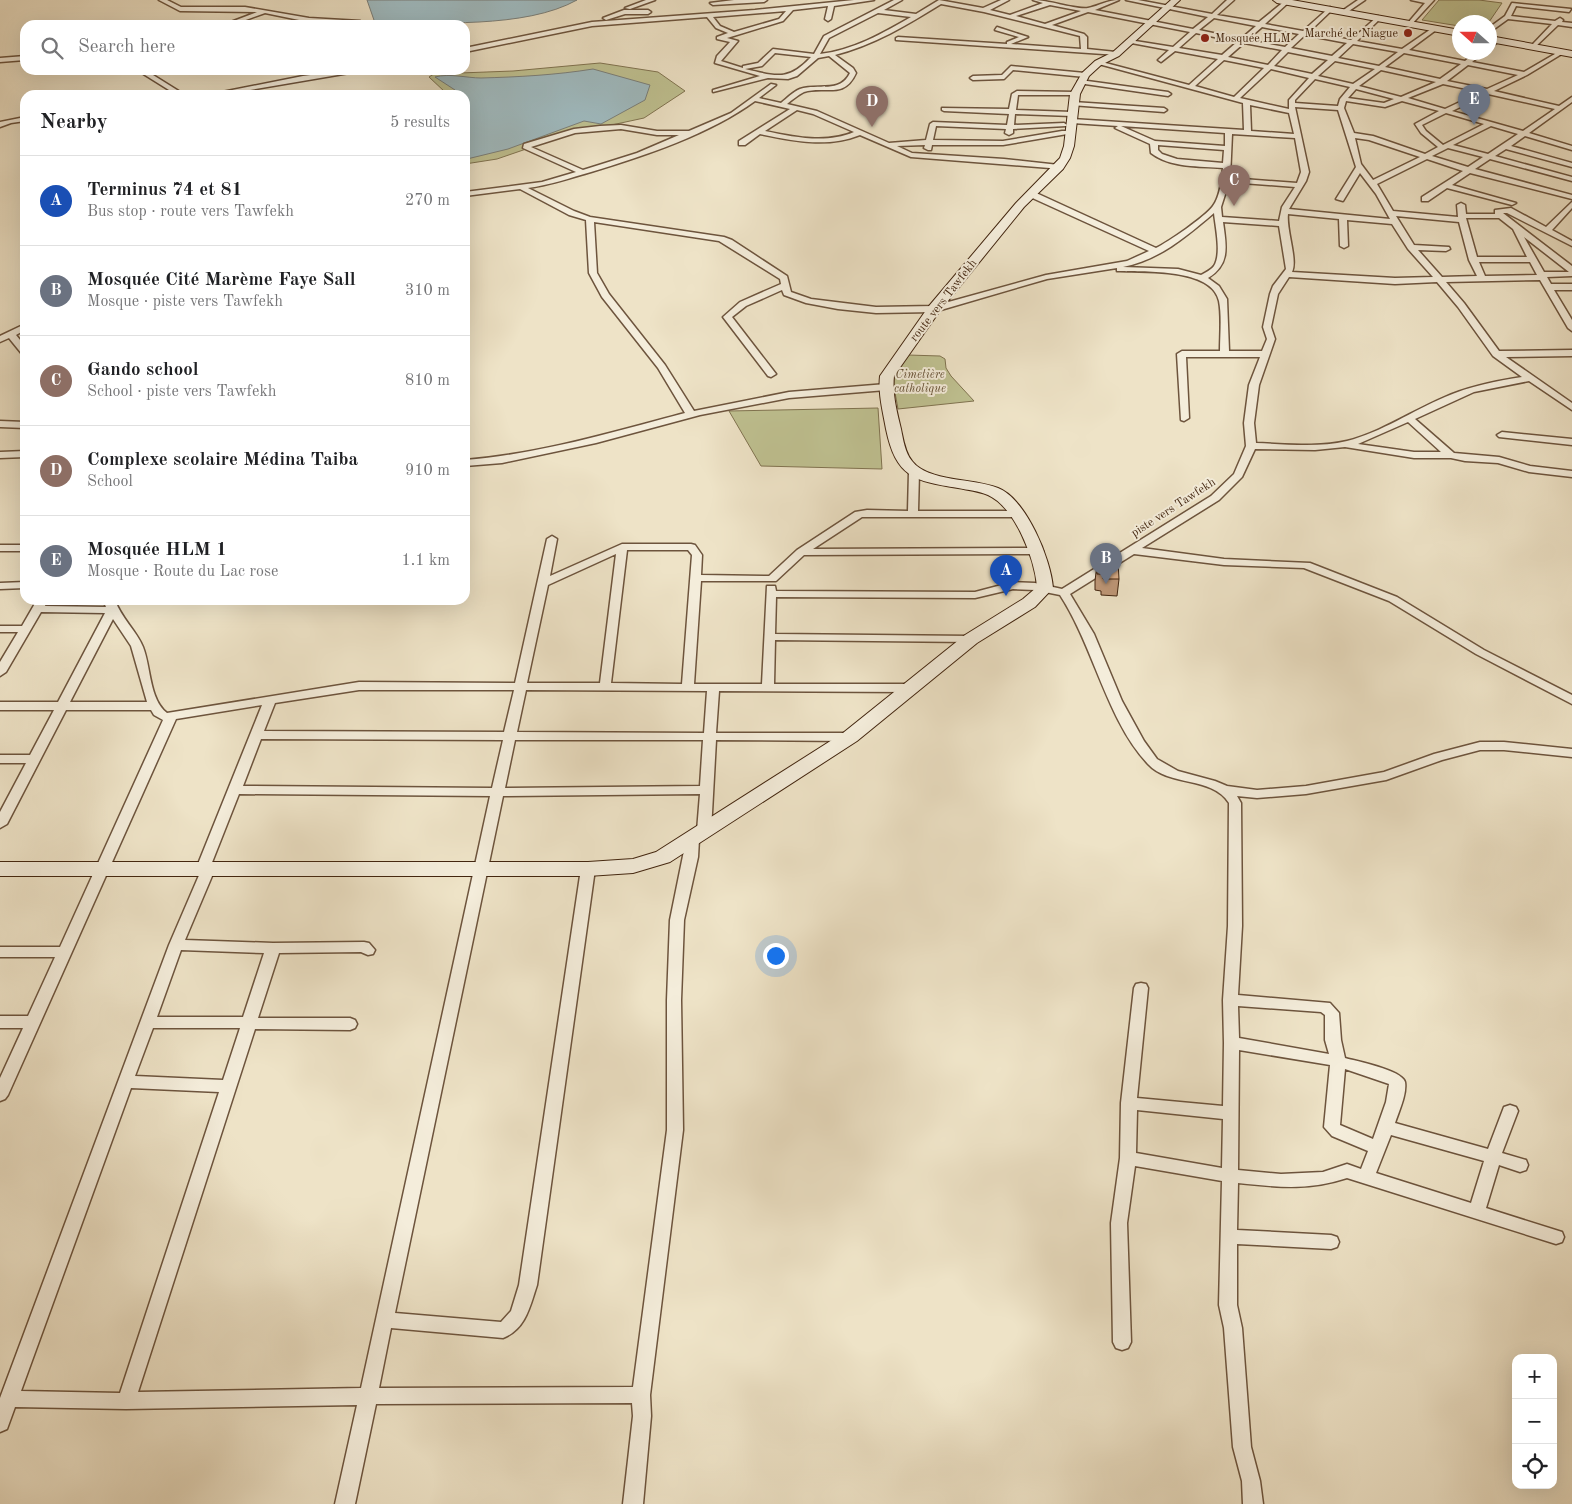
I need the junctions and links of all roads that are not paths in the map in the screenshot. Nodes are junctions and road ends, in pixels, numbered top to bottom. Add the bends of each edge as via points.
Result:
1 (162, 0) edge
2 (652, 0) edge
3 (764, 0) edge
4 (871, 0) edge
5 (899, 0) edge
6 (1006, 0) edge
7 (1036, 0) edge
8 (1116, 0) edge
9 (1129, 0) edge
10 (1231, 0) edge
11 (1362, 0) edge
12 (1414, 0) edge
13 (712, 1) edge
14 (845, 1) edge
15 (941, 1) edge
16 (1282, 1) edge
17 (1431, 1) edge
18 (1049, 2) junction
19 (831, 4) junction
20 (1172, 4) edge
21 (791, 8) junction
22 (1571, 8) edge
23 (623, 9) junction
24 (984, 10) junction
25 (1086, 10) junction
26 (1330, 10) junction
27 (265, 11) junction
28 (654, 11) dead end
29 (663, 11) dead end
30 (876, 11) junction
31 (1344, 12) junction
32 (712, 14) junction
33 (918, 16) junction
34 (1212, 16) junction
35 (1009, 17) junction
36 (1507, 17) junction
37 (1378, 18) junction
38 (828, 19) dead end
39 (240, 20) edge
40 (309, 20) edge
41 (623, 21) junction
42 (1150, 22) junction
43 (1558, 23) junction
44 (592, 24) junction
45 (1410, 24) junction
46 (1260, 25) junction
47 (1497, 25) edge
48 (1572, 25) edge
49 (1044, 26) junction
50 (997, 29) dead end
51 (1434, 29) junction
52 (1196, 31) junction
53 (1302, 32) junction
54 (1452, 32) edge
55 (735, 34) junction
56 (898, 39) dead end
57 (1244, 40) junction
58 (1129, 42) junction
59 (1352, 42) junction
60 (1497, 42) edge
61 (1002, 45) junction
62 (1534, 46) junction
63 (470, 49) edge
64 (1175, 49) junction
65 (1285, 49) junction
66 (1084, 51) junction
67 (1404, 52) junction
68 (1567, 53) edge
69 (1116, 54) junction
70 (816, 56) junction
71 (832, 56) junction
72 (20, 58) edge
73 (1224, 58) junction
74 (1334, 58) junction
75 (0, 60) edge
76 (1161, 60) dead end
77 (1472, 60) edge
78 (1098, 63) junction
79 (1467, 64) junction
80 (760, 65) junction
81 (1268, 66) junction
82 (738, 68) junction
83 (1380, 68) junction
84 (761, 73) junction
85 (1525, 74) junction
86 (148, 75) edge
87 (326, 75) edge
88 (770, 76) junction
89 (1314, 76) junction
90 (973, 78) dead end
91 (1444, 80) junction
92 (1173, 81) junction
93 (773, 85) dead end
94 (1191, 86) junction
95 (1355, 86) junction
96 (1125, 89) junction
97 (174, 90) edge
98 (237, 90) edge
99 (715, 90) dead end
100 (1491, 91) junction
101 (1168, 94) junction
102 (753, 99) junction
103 (1343, 99) junction
104 (1402, 99) junction
105 (1572, 99) edge
106 (1234, 100) junction
107 (1246, 103) junction
108 (782, 105) junction
109 (1075, 106) junction
110 (796, 108) junction
111 (1292, 108) junction
112 (1341, 108) junction
113 (1561, 108) junction
114 (944, 109) dead end
115 (1164, 110) junction
116 (1013, 112) junction
117 (1443, 112) junction
118 (20, 120) edge
119 (1106, 124) junction
120 (1488, 125) junction
121 (0, 126) edge
122 (1010, 127) junction
123 (1159, 127) junction
124 (1229, 131) junction
125 (760, 132) junction
126 (860, 132) junction
127 (1248, 132) junction
128 (690, 133) junction
129 (1522, 134) junction
130 (1351, 135) junction
131 (1299, 136) junction
132 (930, 141) junction
133 (1007, 142) junction
134 (742, 143) dead end
135 (1154, 143) junction
136 (888, 145) junction
137 (1504, 146) junction
138 (1446, 147) junction
139 (1229, 148) junction
140 (1572, 148) edge
141 (1427, 156) junction
142 (925, 157) junction
143 (1487, 157) junction
144 (1004, 161) junction
145 (1572, 165) edge
146 (1228, 166) junction
147 (1059, 167) junction
148 (1360, 168) junction
149 (1468, 170) junction
150 (582, 172) junction
151 (1549, 174) junction
152 (1572, 179) edge
153 (1226, 180) junction
154 (1373, 183) junction
155 (1445, 184) junction
156 (1299, 185) junction
157 (520, 187) junction
158 (470, 193) edge
159 (1030, 194) junction
160 (1572, 197) edge
161 (1518, 198) junction
162 (1340, 199) dead end
163 (1426, 199) dead end
164 (1572, 204) edge
165 (1461, 205) dead end
166 (1216, 207) junction
167 (1284, 211) junction
168 (1391, 213) junction
169 (1499, 216) junction
170 (1343, 218) junction
171 (1462, 218) junction
172 (590, 219) junction
173 (1218, 219) junction
174 (1395, 222) junction
175 (1284, 224) junction
176 (1514, 227) junction
177 (1548, 230) junction
178 (1572, 244) edge
179 (1344, 246) dead end
180 (1411, 248) junction
181 (1446, 249) dead end
182 (1155, 251) junction
183 (1533, 259) junction
184 (1473, 260) junction
185 (1102, 268) junction
186 (1572, 270) edge
187 (1288, 274) junction
188 (1572, 274) edge
189 (1542, 276) junction
190 (1202, 278) junction
191 (1482, 279) junction
192 (1439, 280) junction
193 (786, 286) junction
194 (1547, 286) junction
195 (1572, 287) edge
196 (934, 309) junction
197 (1572, 328) edge
198 (20, 330) edge
199 (11, 334) junction
200 (0, 339) edge
201 (20, 346) edge
202 (1572, 353) edge
203 (1225, 354) junction
204 (1265, 354) junction
205 (1496, 354) junction
206 (771, 374) dead end
207 (1530, 378) junction
208 (886, 387) junction
209 (1572, 407) edge
210 (691, 414) junction
211 (1184, 418) dead end
212 (1409, 419) junction
213 (0, 424) edge
214 (20, 424) edge
215 (1502, 435) dead end
216 (1572, 442) edge
217 (1343, 445) junction
218 (1251, 446) junction
219 (20, 454) edge
220 (0, 455) edge
221 (1451, 455) junction
222 (470, 463) edge
223 (914, 472) junction
224 (1572, 474) edge
225 (1016, 514) junction
226 (913, 515) junction
227 (552, 539) dead end
228 (622, 547) junction
229 (0, 548) edge
230 (20, 548) edge
231 (1131, 550) junction
232 (801, 552) junction
233 (1038, 552) junction
234 (695, 578) junction
235 (772, 580) junction
236 (543, 583) junction
237 (0, 586) edge
238 (20, 586) edge
239 (1046, 588) junction
240 (1064, 593) junction
241 (771, 594) junction
242 (39, 605) edge
243 (110, 605) edge
244 (0, 629) edge
245 (26, 629) junction
246 (771, 637) junction
247 (971, 639) junction
248 (0, 672) edge
249 (521, 687) junction
250 (605, 687) junction
251 (688, 687) junction
252 (713, 687) junction
253 (768, 688) junction
254 (911, 688) junction
255 (1572, 700) edge
256 (270, 701) junction
257 (0, 706) edge
258 (62, 706) junction
259 (154, 706) junction
260 (171, 717) junction
261 (256, 735) junction
262 (510, 736) junction
263 (710, 736) junction
264 (850, 737) junction
265 (1572, 753) edge
266 (0, 759) edge
267 (34, 759) junction
268 (234, 790) junction
269 (706, 790) junction
270 (1226, 790) junction
271 (498, 792) junction
272 (0, 824) edge
273 (698, 835) junction
274 (103, 868) junction
275 (0, 869) edge
276 (205, 869) junction
277 (588, 869) junction
278 (481, 870) junction
279 (176, 945) junction
280 (274, 948) junction
281 (368, 950) dead end
282 (0, 952) edge
283 (64, 952) junction
284 (1141, 988) dead end
285 (1230, 1000) junction
286 (0, 1022) edge
287 (33, 1022) junction
288 (148, 1022) junction
289 (250, 1023) junction
290 (350, 1024) dead end
291 (1232, 1043) junction
292 (1338, 1061) junction
293 (125, 1082) junction
294 (229, 1086) junction
295 (0, 1095) edge
296 (1129, 1103) junction
297 (1510, 1111) dead end
298 (1229, 1113) junction
299 (1386, 1127) junction
300 (1376, 1147) junction
301 (1493, 1157) junction
302 (1128, 1158) junction
303 (1520, 1164) dead end
304 (1230, 1176) junction
305 (1367, 1176) junction
306 (1477, 1212) junction
307 (1229, 1237) junction
308 (1556, 1237) dead end
309 (1331, 1242) dead end
310 (385, 1320) junction
311 (1122, 1342) dead end
312 (640, 1395) junction
313 (368, 1396) junction
314 (9, 1399) junction
315 (126, 1401) junction
316 (0, 1423) edge
317 (345, 1504) edge
318 (633, 1504) edge
319 (1254, 1504) edge

1 - 27 street via 180,8
2 - 23 street
3 - 13 street
4 - 14 street
5 - 30 street
6 - 24 street
7 - 18 street
8 - 25 street
9 - 20 street
10 - 34 street
11 - 31 street
12 - 17 street
13 - 32 street
14 - 19 street
15 - 24 street
15 - 33 street
16 - 26 street
16 - 46 street
17 - 45 street
18 - 25 street
18 - 35 street
19 - 21 street
19 - 38 street
20 - 34 street
20 - 42 street
21 - 32 street
21 - 55 street via 781,20
22 - 36 street via 1514,4
22 - 43 street
23 - 28 street
23 - 41 street
23 - 44 street
24 - 35 street
25 - 42 street
25 - 49 street
26 - 31 street
26 - 53 street
27 - 39 street
27 - 40 street
29 - 32 street
30 - 33 street
30 - 70 street via 826,37
31 - 37 street
32 - 41 street
32 - 55 street via 718,26
33 - 71 street
34 - 46 street
34 - 52 street
35 - 49 street
36 - 43 street
36 - 47 street
37 - 45 street
37 - 59 street
41 - 44 street
42 - 52 street
42 - 58 street
43 - 48 street
43 - 62 street
44 - 63 street
45 - 51 street
46 - 53 street
46 - 57 street
49 - 66 street via 1082,35
50 - 61 street via 1025,37
51 - 54 street
51 - 67 street
52 - 57 street
52 - 64 street
53 - 59 street
53 - 65 street
55 - 82 street via 719,38 735,41 717,62
56 - 61 street
57 - 65 street
57 - 73 street
58 - 64 street
58 - 69 street
59 - 67 street
59 - 74 street
60 - 62 street
61 - 66 street via 1013,56
62 - 68 street
64 - 73 street
64 - 76 street
65 - 74 street
65 - 81 street
66 - 69 street
67 - 79 street
67 - 83 street
68 - 85 street
69 - 78 street
70 - 71 street
70 - 80 street via 773,51
70 - 88 street via 796,74
71 - 108 street via 851,69 852,79 830,89 804,90
72 - 75 street
73 - 81 street
73 - 94 street
74 - 83 street
74 - 89 street
77 - 79 street
78 - 96 street
78 - 109 street
79 - 85 street
79 - 91 street
80 - 82 street
80 - 84 street
81 - 89 street
81 - 106 street
82 - 84 street
83 - 91 street
83 - 95 street
84 - 88 street
85 - 100 street
86 - 97 street
87 - 98 street
88 - 99 street
89 - 95 street
89 - 111 street via 1296,93
90 - 109 street via 1004,78 1011,68
91 - 100 street
91 - 104 street
92 - 94 street
92 - 96 street
92 - 101 street
93 - 102 street
94 - 106 street
95 - 103 street
95 - 104 street
96 - 101 street
96 - 109 street
96 - 109 street
96 - 115 street
100 - 113 street
100 - 117 street
101 - 115 street
102 - 108 street
102 - 128 street via 733,114
103 - 104 street via 1383,106
103 - 112 street
104 - 117 street
105 - 113 street
106 - 107 street
107 - 111 street
107 - 127 street
108 - 110 street
109 - 116 street
109 - 116 street via 1019,92 1014,96
109 - 119 street
109 - 122 street
109 - 133 street via 1053,133
109 - 147 street, route vers Tawfekh via 1069,146
110 - 125 street
110 - 126 street via 815,112
111 - 112 street
111 - 131 street
112 - 130 street
113 - 129 street
114 - 116 street
115 - 123 street
116 - 122 street
117 - 120 street
117 - 138 street via 1420,122 1418,126 1432,141
118 - 121 street
119 - 123 street
119 - 135 street
120 - 129 street
120 - 138 street
122 - 132 street via 933,124
122 - 133 street
123 - 124 street
124 - 127 street
124 - 139 street
125 - 126 street via 828,140 851,137
125 - 134 street
126 - 136 street
127 - 131 street
128 - 150 street via 640,155
128 - 150 street via 600,128 574,131 527,146
129 - 137 street
129 - 140 street
130 - 141 street
130 - 148 street
131 - 156 street via 1305,173
132 - 133 street
132 - 136 street
132 - 142 street
133 - 144 street
135 - 139 street
135 - 146 street via 1158,156 1170,160
136 - 142 street
137 - 143 street
137 - 145 street
138 - 141 street
138 - 143 street
139 - 146 street
141 - 149 street
141 - 154 street
142 - 144 street
143 - 149 street
143 - 151 street
144 - 147 street
146 - 153 street
147 - 159 street, route vers Tawfekh
148 - 154 street
148 - 162 street
149 - 155 street
149 - 161 street
150 - 157 street
151 - 152 street
151 - 161 street
153 - 156 street
153 - 166 street
154 - 168 street
155 - 161 street
155 - 163 street
156 - 167 street
157 - 158 street
157 - 172 street via 571,214
159 - 182 street
159 - 196 street, route vers Tawfekh
160 - 161 street
161 - 169 street via 1498,211
161 - 177 street
164 - 177 street
165 - 171 street
166 - 173 street
166 - 182 street via 1173,243
167 - 170 street
167 - 175 street
168 - 171 street
168 - 174 street
169 - 171 street
169 - 176 street
170 - 174 street
170 - 179 street
171 - 184 street
172 - 193 street via 721,239 784,278
172 - 210 street via 593,273 604,295 662,367
173 - 175 street
173 - 190 street via 1219,264
174 - 180 street
175 - 187 street via 1290,265
176 - 183 street
176 - 186 street
177 - 178 street
180 - 181 street
180 - 192 street
182 - 185 street via 1129,263
183 - 184 street
183 - 189 street
184 - 191 street
185 - 190 street via 1187,273
185 - 196 street via 1046,277
187 - 192 street via 1376,280
187 - 204 street, piste vers Tawfekh via 1274,294 1267,327 1272,338
188 - 189 street
189 - 191 street
189 - 194 street
190 - 203 street via 1223,298
191 - 192 street
192 - 205 street
193 - 196 street via 787,293 796,297 838,306 884,310
193 - 206 street via 743,304 727,317
194 - 195 street
194 - 197 street
196 - 208 street, route vers Tawfekh via 892,366
198 - 199 street
199 - 200 street
199 - 201 street
202 - 205 street
203 - 204 street
203 - 211 street via 1187,353 1181,356
204 - 218 street, piste vers Tawfekh via 1250,407
205 - 207 street
207 - 209 street
207 - 212 street via 1461,393
208 - 210 street via 789,395
208 - 223 street via 902,459
210 - 222 street via 596,440 502,460
212 - 217 street
212 - 221 street
213 - 214 street
215 - 216 street
217 - 218 street
217 - 221 street via 1406,454
218 - 231 street, piste vers Tawfekh via 1238,475 1214,498
219 - 220 street
221 - 224 street via 1499,460 1528,469
223 - 225 street via 989,489 1003,496
223 - 226 street
225 - 226 street
225 - 233 street
226 - 232 street via 859,514
227 - 236 street
228 - 234 street via 691,547 697,555
228 - 236 street
228 - 250 street
229 - 230 street
231 - 240 street, piste vers Tawfekh
231 - 255 street via 1224,562 1306,565 1393,598 1480,652
232 - 233 street
232 - 235 street
233 - 239 street
234 - 235 street
234 - 251 street
235 - 241 street
236 - 249 street
237 - 238 street
239 - 240 street
239 - 241 street via 1006,586 976,595
239 - 247 street via 1029,603
240 - 270 street via 1088,631 1131,730 1154,762 1174,774
241 - 246 street
242 - 245 street
243 - 258 street
243 - 259 street via 137,646
244 - 245 street
245 - 248 street
246 - 247 street
246 - 253 street
247 - 254 street
249 - 250 street
249 - 256 street via 359,686
249 - 262 street
250 - 251 street
251 - 252 street
252 - 253 street
252 - 263 street
253 - 254 street
254 - 264 street
256 - 260 street
256 - 261 street
257 - 258 street
258 - 259 street
258 - 267 street
259 - 260 street via 160,715
260 - 274 street
261 - 262 street
261 - 268 street
262 - 263 street
262 - 271 street
263 - 264 street
263 - 269 street
264 - 273 street
265 - 270 street via 1480,746 1386,776 1306,790 1257,794
266 - 267 street
267 - 272 street
268 - 271 street
268 - 276 street
269 - 271 street
269 - 273 street
270 - 285 street via 1236,803 1235,926
271 - 278 street
273 - 277 street via 663,857 648,862
273 - 312 street via 677,920 675,1130
274 - 275 street
274 - 276 street
274 - 283 street
276 - 278 street
276 - 279 street
277 - 278 street
277 - 310 street via 528,1285 519,1314 513,1324 503,1330
278 - 310 street
279 - 280 street
279 - 288 street
280 - 281 street via 364,947
280 - 289 street
282 - 283 street
283 - 287 street
284 - 296 street
285 - 291 street
285 - 292 street via 1329,1009
286 - 287 street
287 - 295 street
288 - 289 street
288 - 293 street
289 - 290 street
289 - 294 street
291 - 292 street
291 - 298 street
292 - 299 street via 1397,1081
292 - 300 street via 1332,1126 1338,1132
293 - 294 street
293 - 314 street
294 - 315 street
296 - 298 street
296 - 302 street
297 - 301 street
298 - 304 street
299 - 300 street
299 - 301 street
300 - 305 street
301 - 303 street
301 - 306 street
302 - 304 street
302 - 311 street via 1119,1223
304 - 305 street via 1281,1181 1323,1179 1346,1171
304 - 307 street
305 - 306 street
306 - 308 street
307 - 309 street
307 - 319 street via 1228,1304 1233,1328 1242,1447
310 - 313 street
312 - 313 street
312 - 318 street via 642,1416
313 - 315 street
313 - 317 street
314 - 315 street
314 - 316 street

